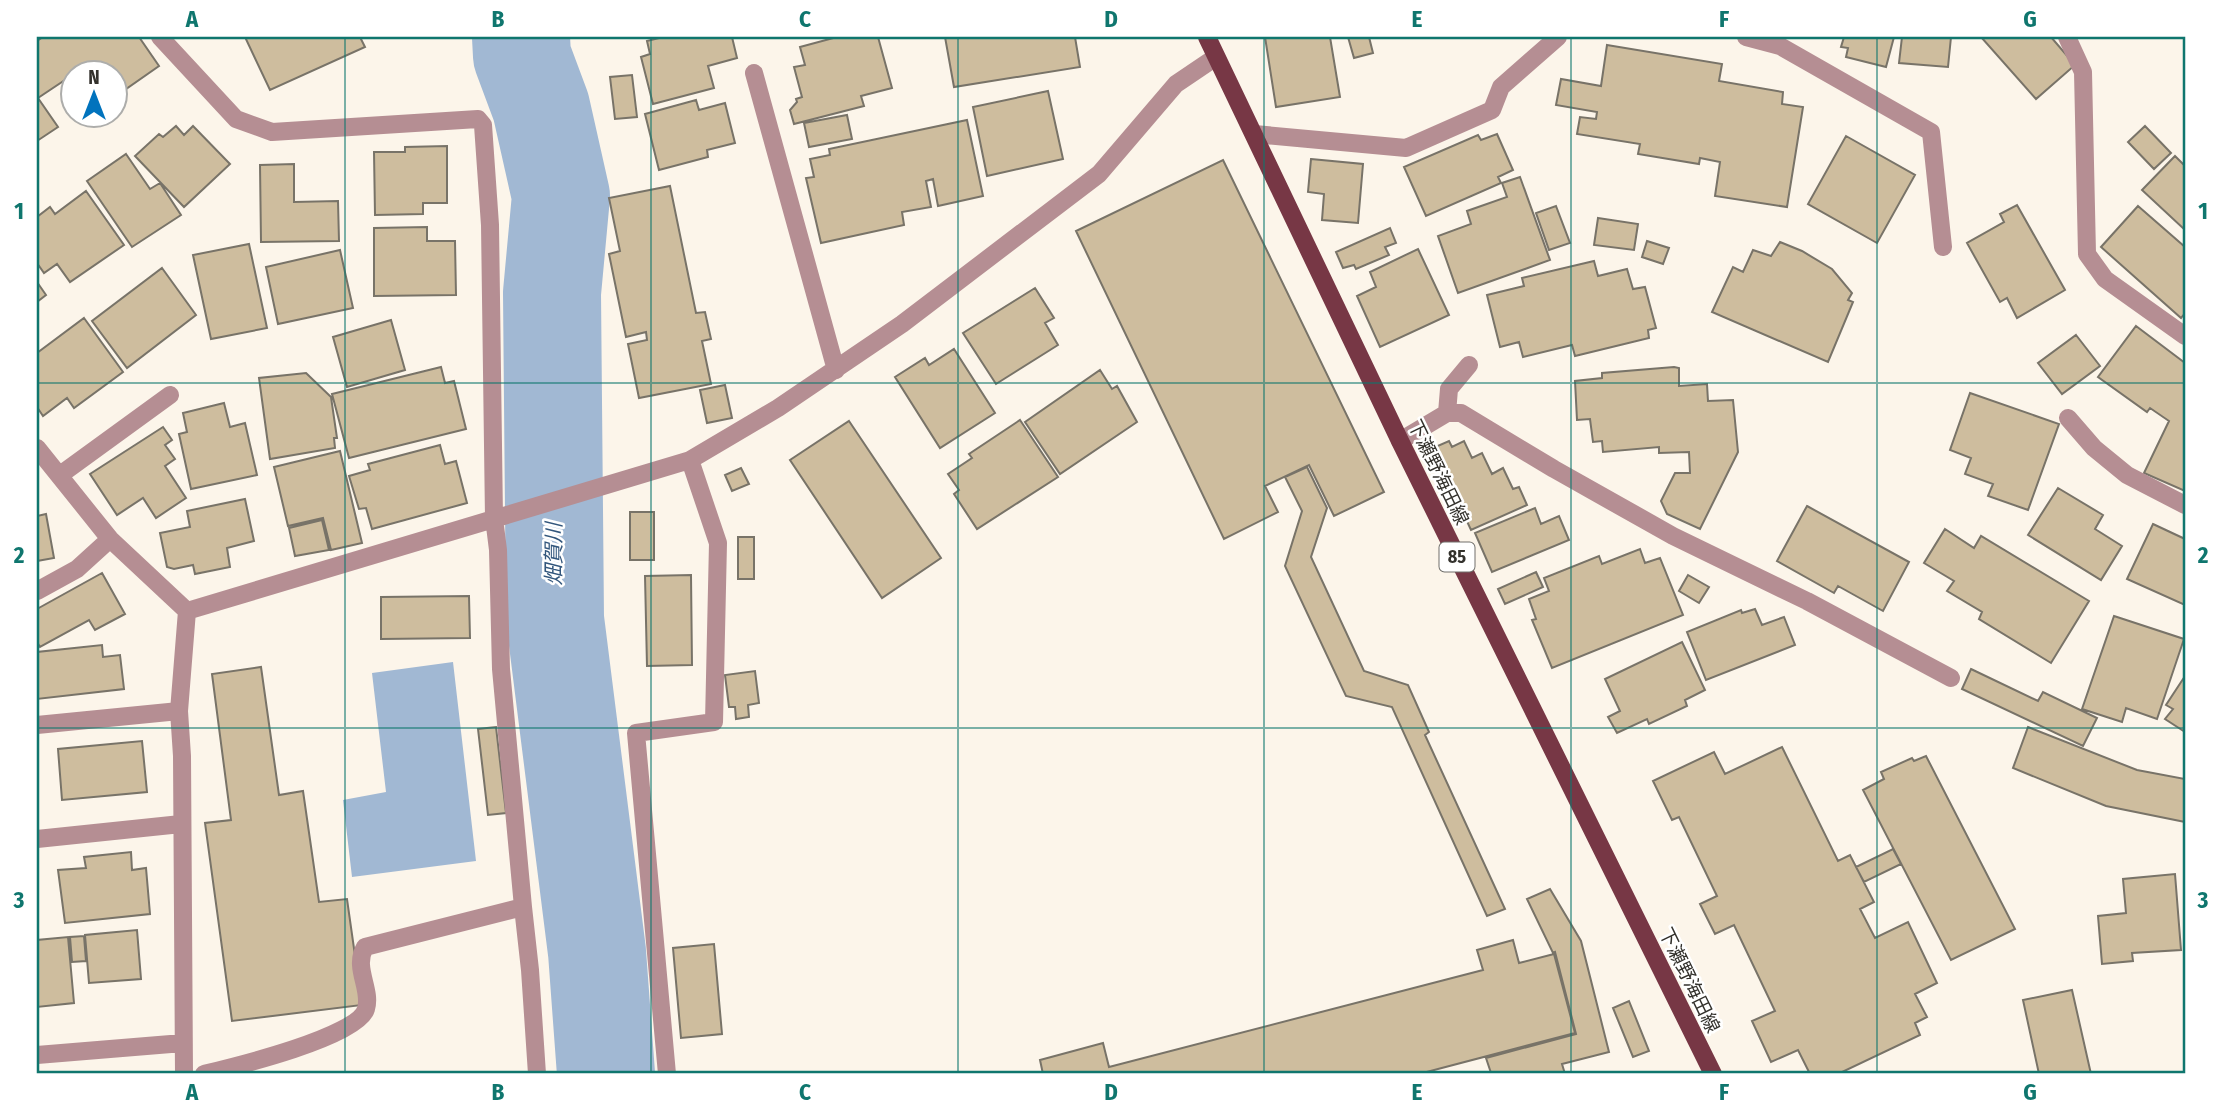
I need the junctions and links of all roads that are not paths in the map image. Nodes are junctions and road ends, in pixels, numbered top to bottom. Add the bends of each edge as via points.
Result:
1 (160, 37) edge
2 (1207, 37) edge
3 (1558, 37) edge
4 (1746, 37) edge
5 (2067, 37) edge
6 (1216, 57) junction
7 (754, 73) dead end
8 (1254, 134) junction
9 (1943, 247) dead end
10 (2185, 336) edge
11 (1469, 365) dead end
12 (836, 370) junction
13 (170, 395) dead end
14 (1447, 413) junction
15 (2068, 418) dead end
16 (1400, 441) junction
17 (37, 448) edge
18 (690, 460) junction
19 (60, 475) junction
20 (2185, 505) edge
21 (499, 517) junction
22 (110, 539) junction
23 (37, 591) edge
24 (187, 611) junction
25 (1951, 678) dead end
26 (179, 711) junction
27 (37, 725) edge
28 (181, 824) junction
29 (37, 839) edge
30 (523, 907) junction
31 (183, 1043) junction
32 (37, 1055) edge
33 (184, 1074) edge
34 (204, 1074) edge
35 (537, 1074) edge
36 (667, 1074) edge
37 (1713, 1074) edge

1 - 21 street via 236,119 272,132 478,119 483,125
2 - 6 main road, 下瀬野海田線 / 85
3 - 8 street via 1501,86 1492,110 1406,148
4 - 9 street via 1780,46 1931,132
5 - 10 street via 2083,72 2087,254 2105,279
6 - 8 main road, 下瀬野海田線 / 85
6 - 12 street via 1177,84 1099,174
7 - 12 street
8 - 16 main road, 下瀬野海田線 / 85
11 - 14 street via 1449,389
12 - 18 street
13 - 19 street
14 - 16 street
14 - 25 street via 1461,413 1672,536
15 - 20 street via 2094,448 2127,475
16 - 37 main road, 下瀬野海田線 / 85
17 - 19 street
18 - 21 street
18 - 36 street via 718,543 714,722 636,733
19 - 22 street
21 - 24 street
21 - 30 street via 501,670
22 - 23 street via 77,569
22 - 24 street
24 - 26 street
26 - 27 street
26 - 28 street
28 - 29 street
28 - 31 street
30 - 34 street via 365,947 360,956 368,1007 363,1017 306,1047
30 - 35 street
31 - 32 street
31 - 33 street

